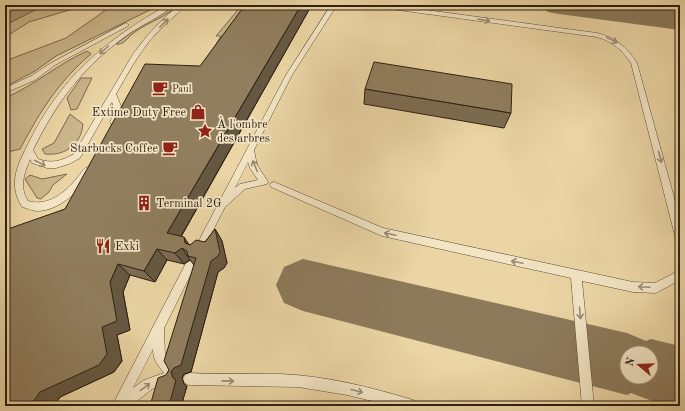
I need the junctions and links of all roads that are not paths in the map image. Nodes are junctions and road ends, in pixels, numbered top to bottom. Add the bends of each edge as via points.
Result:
1 (170, 5) edge
2 (183, 5) edge
3 (334, 5) edge
4 (376, 5) edge
5 (5, 92) edge
6 (112, 95) junction
7 (108, 132) edge
8 (250, 148) junction
9 (30, 150) junction
10 (93, 160) edge
11 (274, 185) dead end
12 (220, 207) junction
13 (680, 236) edge
14 (198, 250) edge
15 (190, 266) edge
16 (576, 275) junction
17 (680, 275) edge
18 (159, 326) junction
19 (189, 379) dead end
20 (118, 406) edge
21 (121, 406) edge
22 (413, 406) edge
23 (588, 406) edge

1 - 5 lane via 144,15
1 -> 9 lane via 119,36 77,74 55,100
6 -> 2 lane via 138,51
3 - 8 lane via 289,74
4 -> 13 lane via 597,35 610,38 619,44 634,63
6 - 7 lane via 119,111
9 -> 6 lane via 35,161 47,166 63,165 77,156
8 - 12 lane
12 -> 8 lane via 243,186 264,182 253,166
9 - 10 lane via 18,178 18,195 24,204 38,207 53,203 68,194 86,174
16 -> 11 lane via 382,232
12 - 14 lane
15 - 18 lane
17 -> 16 lane via 656,288 633,287
16 -> 23 lane
18 - 20 lane
21 -> 18 lane via 148,384 173,375 158,358
19 -> 22 lane via 280,380 343,387

